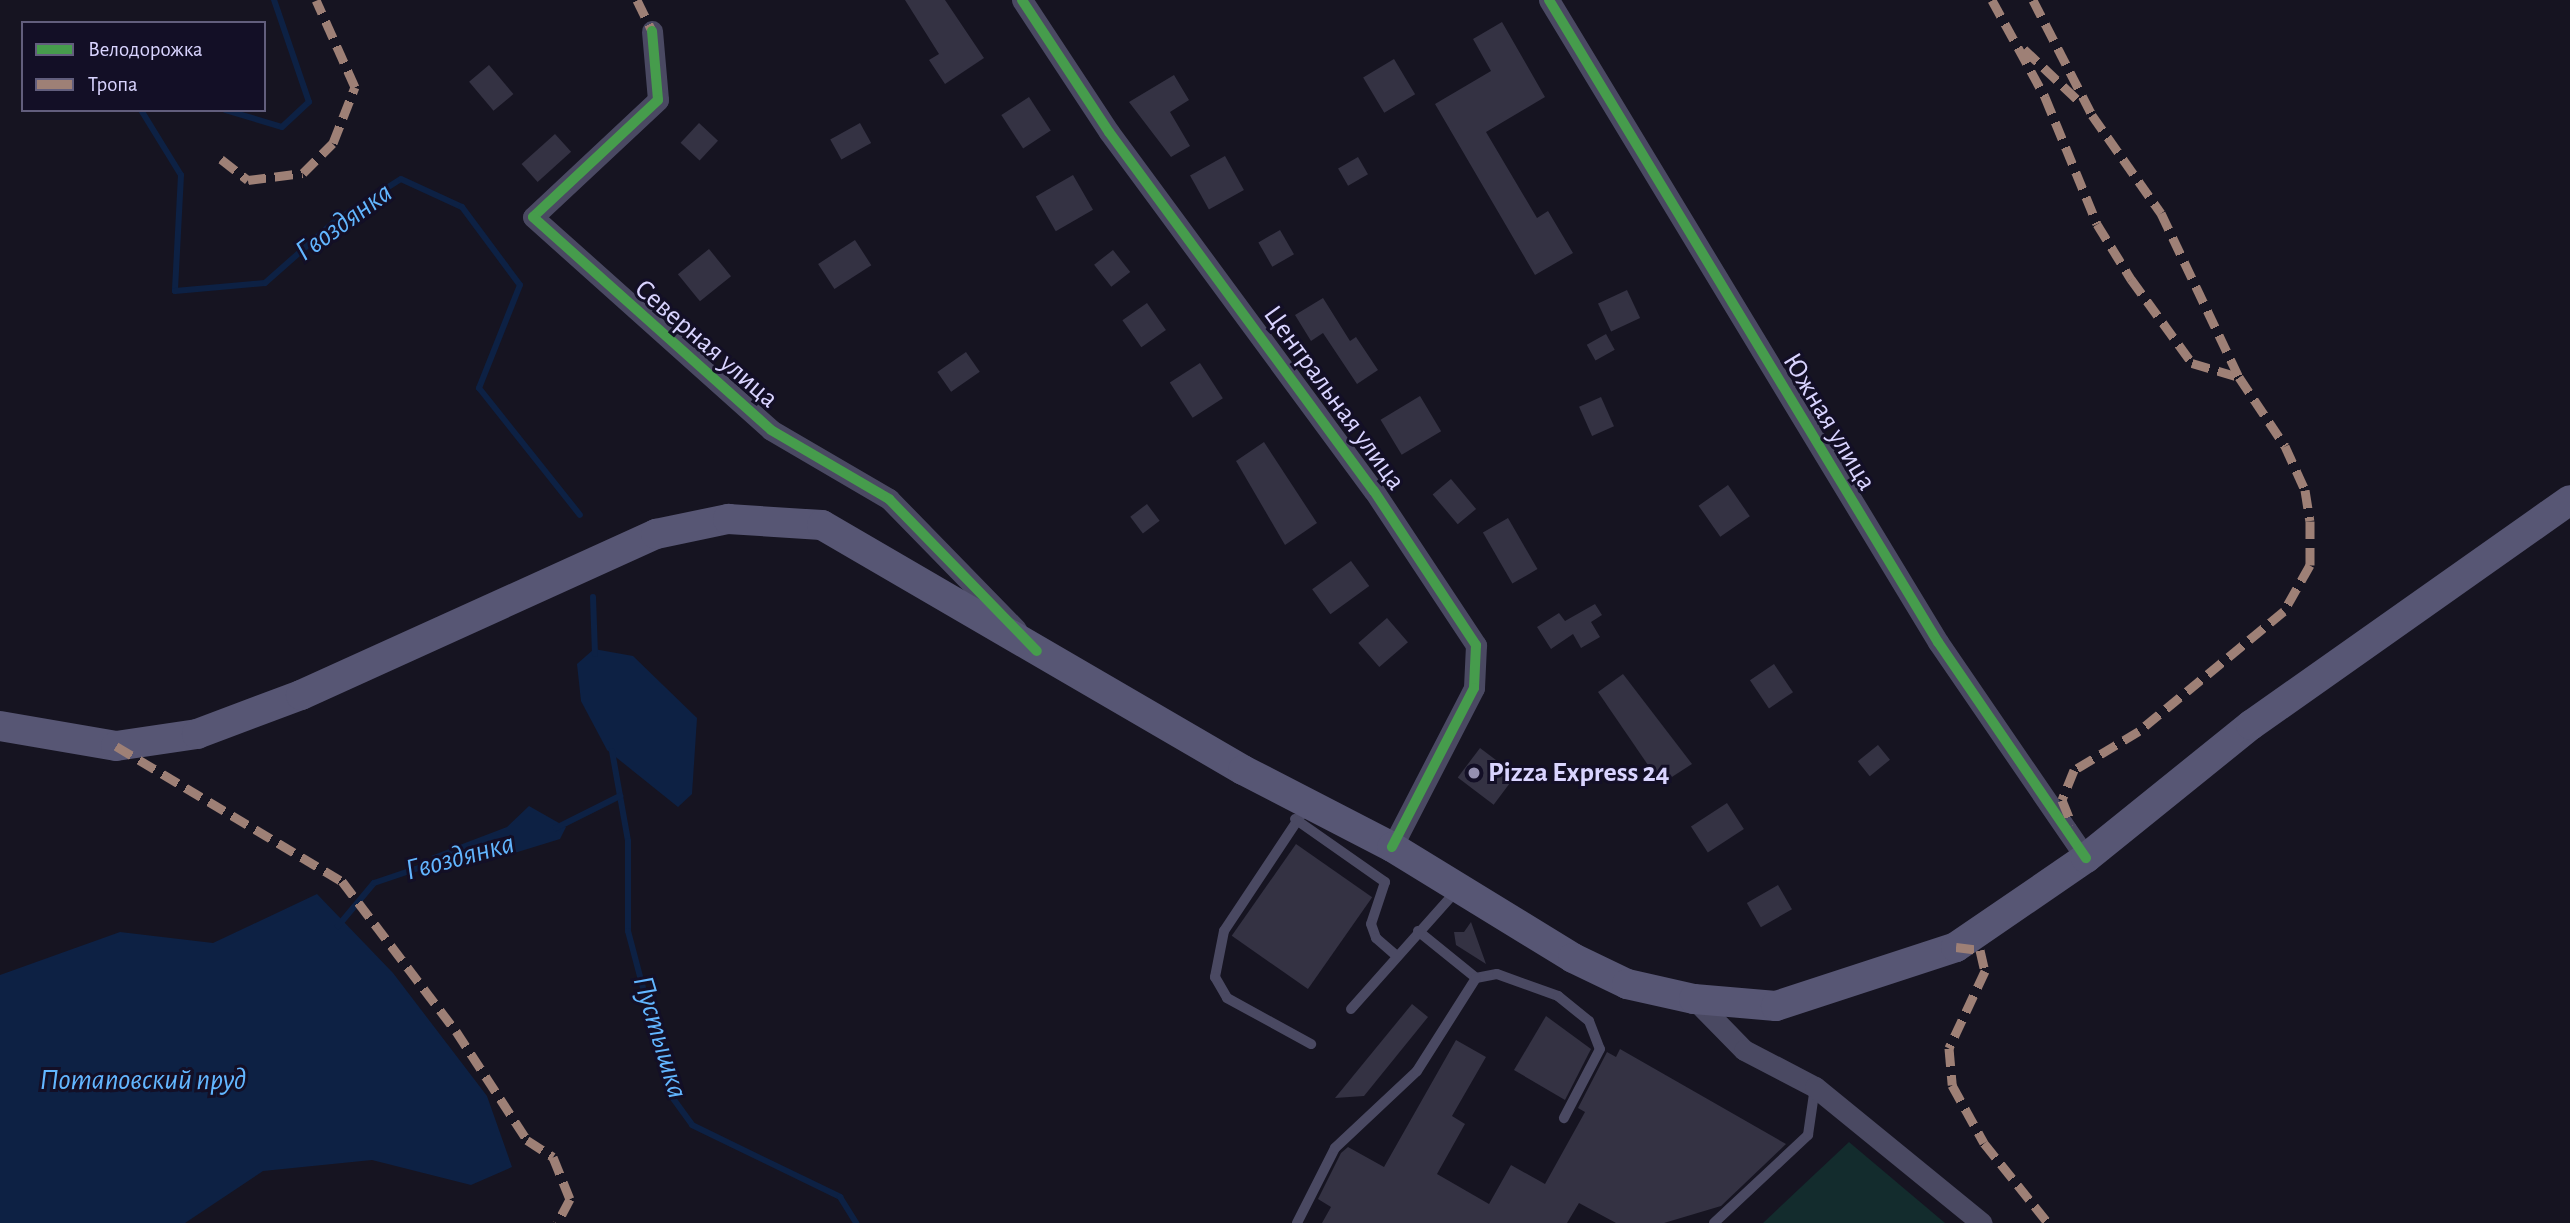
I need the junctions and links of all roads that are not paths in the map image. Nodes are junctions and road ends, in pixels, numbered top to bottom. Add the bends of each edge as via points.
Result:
1 (1022, 0) edge
2 (1549, 0) edge
3 (652, 31) dead end
4 (2570, 499) edge
5 (1037, 651) junction
6 (0, 726) edge
7 (1302, 811) junction
8 (1392, 847) junction
9 (2086, 858) junction
10 (1460, 887) junction
11 (1418, 931) junction
12 (1397, 956) junction
13 (1476, 978) junction
14 (1694, 999) junction
15 (1351, 1009) dead end
16 (1311, 1044) dead end
17 (1815, 1087) junction
18 (1564, 1118) dead end
19 (1297, 1223) edge
20 (1714, 1223) edge
21 (1982, 1223) edge

1 - 8 street, Центральная улица via 1109,132 1374,491 1476,645 1474,688
2 - 9 street, Южная улица via 1923,618
3 - 5 street, Северная улица via 658,100 533,217 771,430 890,499
4 - 9 main road via 2251,725
5 - 6 main road via 822,524 729,519 612,550 301,695 197,734 116,746
5 - 7 main road
7 - 8 main road
7 - 12 lane via 1385,882 1371,924 1376,938
7 - 16 lane via 1224,931 1214,977 1227,998
8 - 10 main road
9 - 14 main road via 1956,947 1868,981 1776,1006
10 - 11 lane
10 - 14 main road via 1627,984
11 - 12 lane
11 - 13 lane
12 - 15 lane
13 - 18 lane via 1497,974 1558,996 1589,1021 1600,1049
13 - 19 lane via 1417,1071 1335,1148
14 - 17 street via 1744,1050
17 - 20 lane via 1808,1135
17 - 21 street

